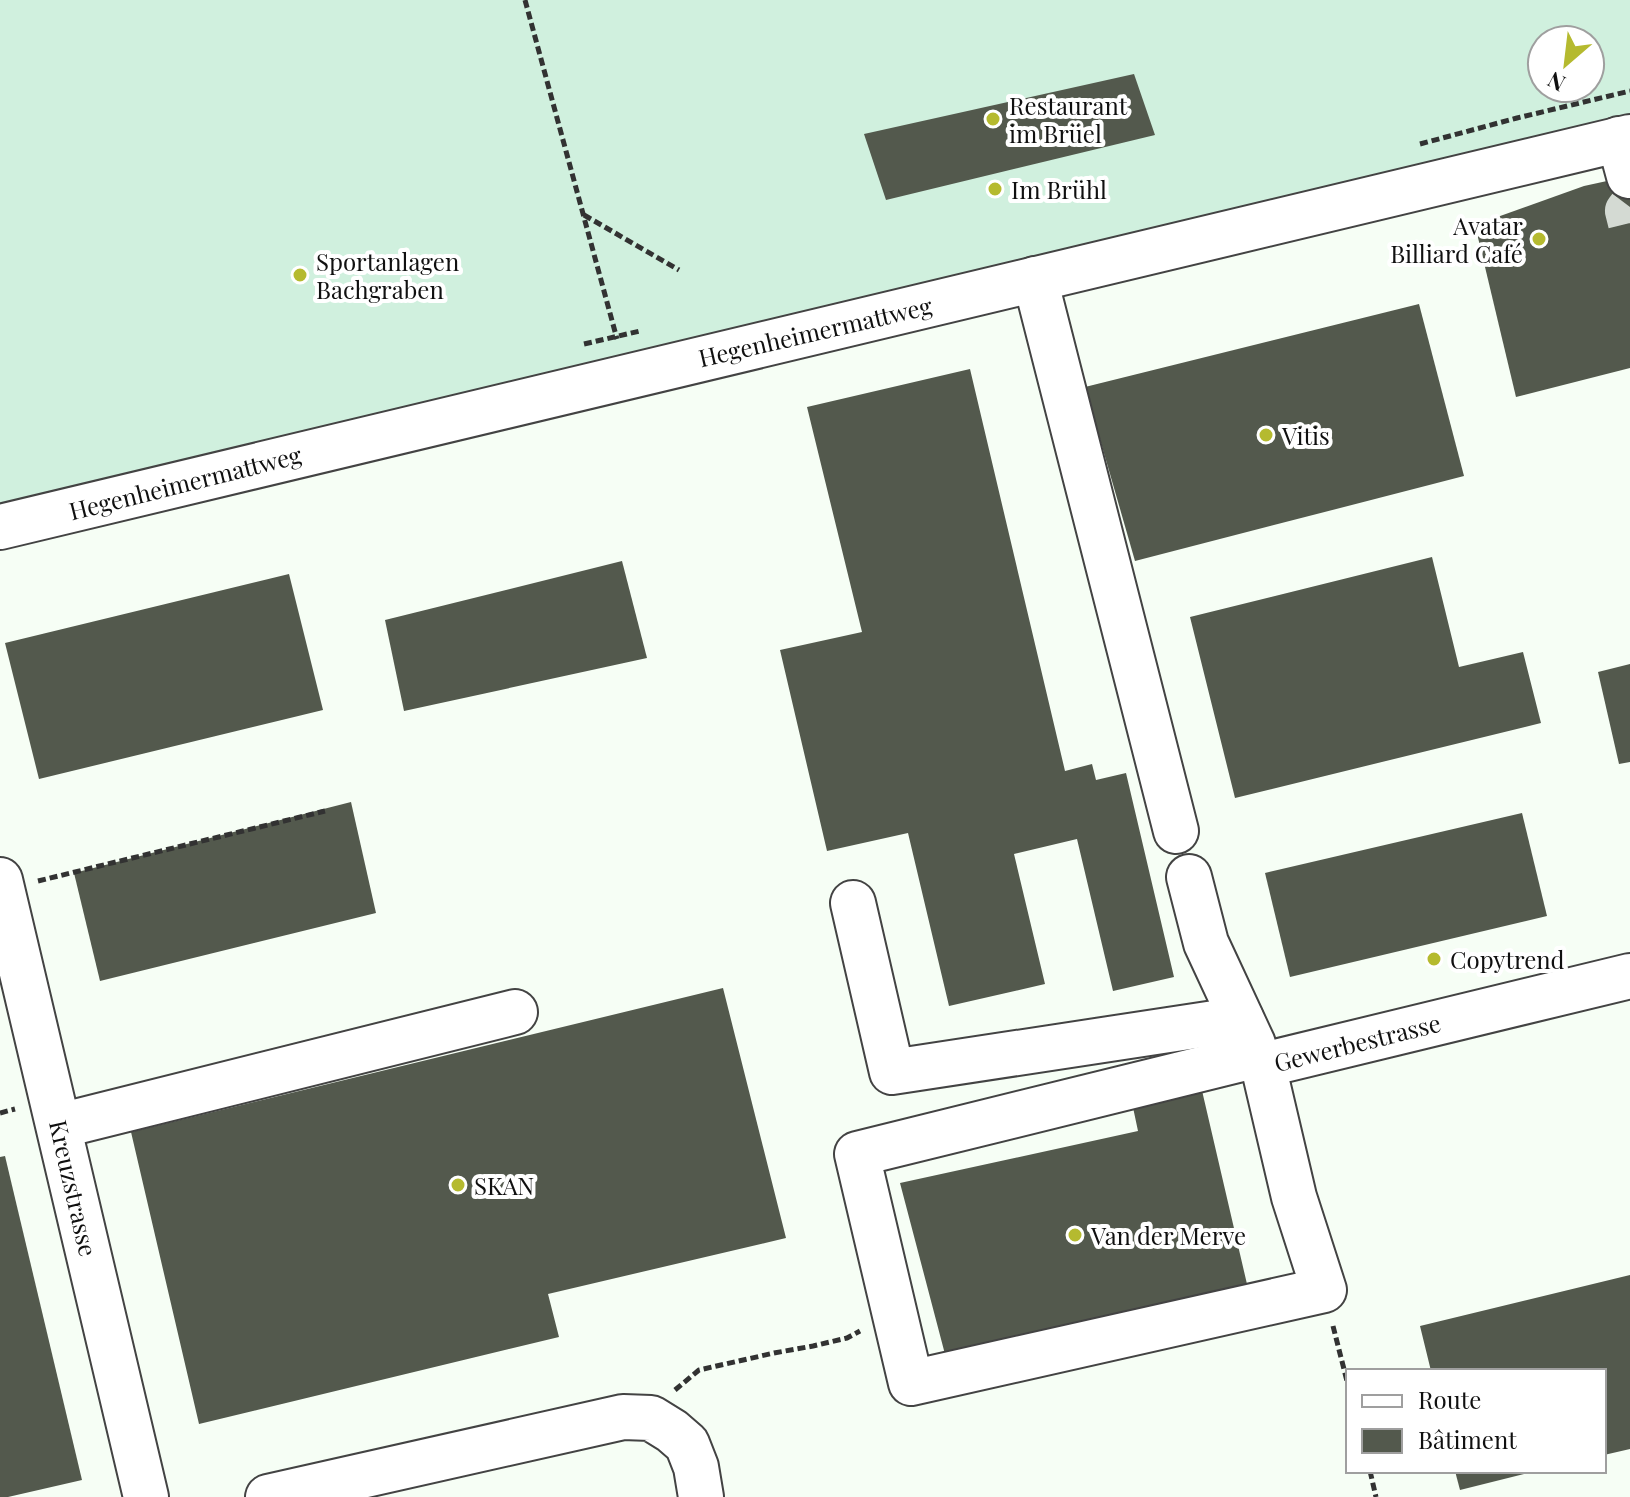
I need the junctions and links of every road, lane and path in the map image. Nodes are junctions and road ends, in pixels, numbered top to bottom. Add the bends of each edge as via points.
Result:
1 (525, 0) edge
2 (1626, 151) edge
3 (583, 215) junction
4 (679, 270) dead end
5 (1035, 279) junction
6 (627, 376) junction
7 (0, 527) edge
8 (325, 811) dead end
9 (1176, 831) dead end
10 (1189, 877) dead end
11 (1, 885) edge
12 (853, 903) dead end
13 (1630, 976) edge
14 (515, 1012) dead end
15 (1254, 1046) junction
16 (59, 1126) junction
17 (1324, 1290) junction
18 (891, 1301) junction
19 (1346, 1377) edge
20 (645, 1418) junction
21 (1370, 1473) edge
22 (146, 1497) edge
23 (268, 1497) edge
24 (701, 1497) edge
25 (1376, 1497) edge

1 - 3 path
2 - 5 street, Hegenheimermattweg
3 - 4 path
3 - 6 path
5 - 6 street, Hegenheimermattweg
5 - 9 street
6 - 7 street, Hegenheimermattweg
8 - 11 path
10 - 15 street via 1206,943
11 - 16 street, Kreuzstrasse
12 - 15 street via 892,1072
13 - 15 street, Gewerbestrasse
14 - 16 street
15 - 17 street, Gewerbestrasse
15 - 18 street via 857,1154
16 - 22 street, Kreuzstrasse
17 - 18 street via 911,1383
17 - 19 path
18 - 20 path via 871,1325 847,1338 699,1370
20 - 23 street via 623,1417
20 - 24 street via 687,1444
21 - 25 path

